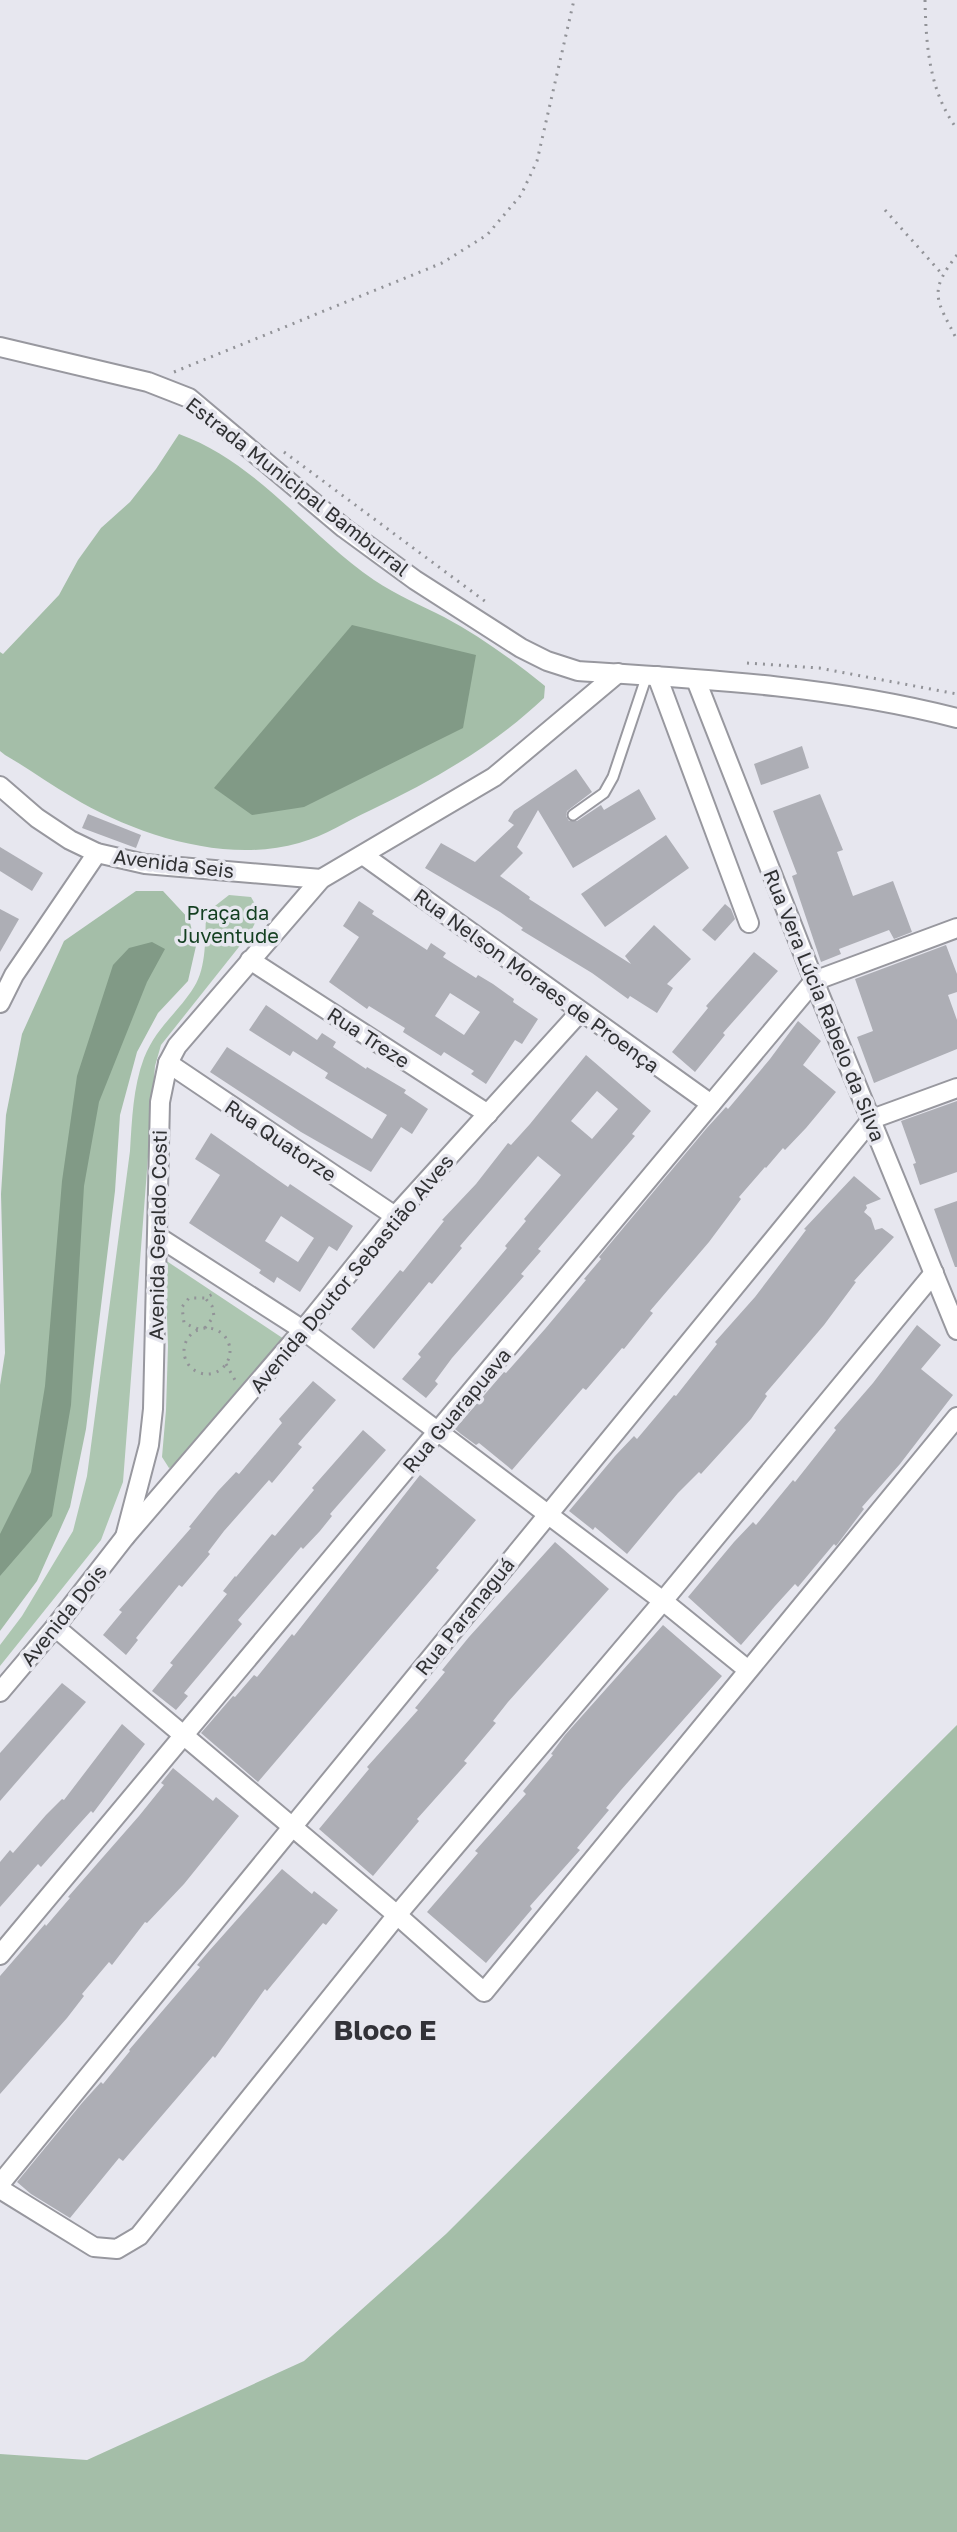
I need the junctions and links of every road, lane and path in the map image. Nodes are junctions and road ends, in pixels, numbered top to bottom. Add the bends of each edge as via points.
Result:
1 (574, 0) edge
2 (925, 0) edge
3 (957, 129) edge
4 (885, 210) dead end
5 (957, 255) edge
6 (942, 274) junction
7 (957, 340) edge
8 (0, 347) edge
9 (163, 369) dead end
10 (174, 372) junction
11 (188, 380) dead end
12 (276, 446) dead end
13 (486, 602) dead end
14 (740, 663) dead end
15 (618, 673) junction
16 (652, 676) junction
17 (696, 680) junction
18 (957, 694) edge
19 (957, 718) edge
20 (0, 786) edge
21 (573, 815) dead end
22 (97, 853) junction
23 (363, 855) junction
24 (321, 879) junction
25 (749, 923) dead end
26 (957, 928) edge
27 (250, 960) junction
28 (7, 970) edge
29 (814, 981) junction
30 (0, 1003) edge
31 (580, 1012) junction
32 (168, 1063) junction
33 (957, 1088) edge
34 (711, 1104) junction
35 (488, 1114) junction
36 (872, 1119) junction
37 (395, 1216) junction
38 (157, 1236) junction
39 (934, 1273) junction
40 (216, 1293) dead end
41 (205, 1298) junction
42 (199, 1329) junction
43 (303, 1330) junction
44 (957, 1330) edge
45 (176, 1347) dead end
46 (184, 1348) junction
47 (226, 1364) junction
48 (240, 1391) dead end
49 (957, 1417) edge
50 (438, 1431) junction
51 (548, 1514) junction
52 (125, 1537) junction
53 (663, 1601) junction
54 (55, 1627) junction
55 (748, 1670) junction
56 (0, 1692) edge
57 (184, 1737) junction
58 (291, 1827) junction
59 (397, 1915) junction
60 (0, 1955) edge
61 (0, 2186) edge

1 - 10 path via 537,161 521,195 487,235 442,263
2 - 3 path via 932,77
4 - 6 path
5 - 6 path
6 - 7 path via 936,289
8 - 15 street, Estrada Municipal Bamburral via 174,390 216,418 344,528 497,633 547,661 578,671
9 - 10 path
10 - 11 path
12 - 13 path
14 - 18 path via 819,668
15 - 16 street, Estrada Municipal Bamburral
15 - 23 street via 494,777
16 - 17 street, Estrada Municipal Bamburral
16 - 21 lane via 604,793
16 - 25 street
17 - 19 street, Estrada Municipal Bamburral via 802,688
17 - 29 street, Rua Vera Lúcia Rabelo da Silva
20 - 22 street, Avenida Seis via 37,818
22 - 24 street, Avenida Seis via 145,864
22 - 28 street
23 - 24 street, Avenida Geraldo Costi
23 - 31 street, Rua Nelson Moraes de Proença
24 - 27 street, Avenida Geraldo Costi
26 - 29 street, Rua Guarapuava
27 - 32 street, Avenida Geraldo Costi
27 - 35 street, Rua Treze
28 - 30 street
29 - 34 street, Rua Guarapuava
29 - 36 street, Rua Vera Lúcia Rabelo da Silva
31 - 34 street, Rua Nelson Moraes de Proença
31 - 35 street, Avenida Doutor Sebastião Alves
32 - 37 street, Rua Quatorze
32 - 38 street, Avenida Geraldo Costi via 160,1102
33 - 36 street
34 - 50 street, Rua Guarapuava
35 - 37 street, Avenida Doutor Sebastião Alves
36 - 39 street, Rua Vera Lúcia Rabelo da Silva
36 - 51 street, Rua Paranaguá
37 - 43 street, Avenida Doutor Sebastião Alves
38 - 43 street
38 - 52 street, Avenida Geraldo Costi via 153,1409
39 - 44 street, Rua Vera Lúcia Rabelo da Silva
39 - 53 street
40 - 41 path
41 - 42 path via 214,1316
41 - 42 path via 189,1298 181,1312 184,1323
42 - 46 path
42 - 47 path via 214,1329 225,1337 230,1350
43 - 50 street
43 - 52 street, Avenida Doutor Sebastião Alves
45 - 46 path
46 - 47 path via 187,1362 199,1372 214,1373
47 - 48 path
49 - 55 street
50 - 51 street
50 - 57 street, Rua Guarapuava
51 - 53 street
51 - 58 street, Rua Paranaguá
52 - 54 street, Avenida Dois
53 - 55 street
53 - 59 street
54 - 56 street, Avenida Dois
54 - 57 street
55 - 59 street via 484,1992
57 - 58 street
57 - 60 street, Rua Guarapuava
58 - 59 street
58 - 61 street, Rua Paranaguá
59 - 61 street via 129,2244 109,2250 94,2247

